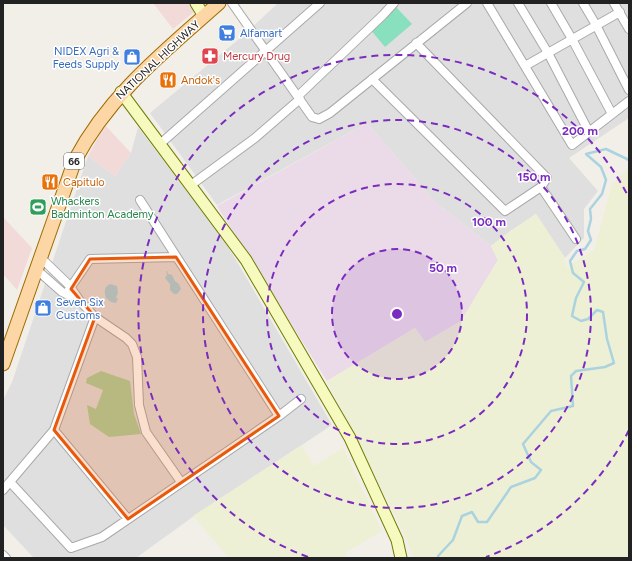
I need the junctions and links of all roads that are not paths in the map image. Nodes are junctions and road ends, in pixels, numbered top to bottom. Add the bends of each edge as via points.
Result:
1 (196, 3) edge
2 (219, 3) edge
3 (232, 3) edge
4 (320, 3) edge
5 (394, 3) edge
6 (467, 3) edge
7 (487, 3) edge
8 (518, 3) edge
9 (551, 3) edge
10 (583, 3) edge
11 (614, 3) edge
12 (620, 12) junction
13 (204, 16) junction
14 (596, 25) junction
15 (629, 29) edge
16 (572, 39) junction
17 (416, 43) junction
18 (267, 52) junction
19 (548, 53) junction
20 (525, 66) junction
21 (372, 78) junction
22 (629, 90) edge
23 (121, 92) junction
24 (299, 97) junction
25 (629, 101) edge
26 (612, 114) junction
27 (589, 132) junction
28 (160, 144) junction
29 (191, 185) junction
30 (541, 187) junction
31 (140, 200) dead end
32 (576, 239) dead end
33 (176, 257) junction
34 (39, 264) junction
35 (69, 292) junction
36 (95, 317) junction
37 (3, 364) edge
38 (301, 399) dead end
39 (279, 416) junction
40 (54, 430) junction
41 (10, 482) junction
42 (182, 482) junction
43 (3, 490) edge
44 (128, 519) junction
45 (3, 555) edge
46 (6, 558) edge
47 (401, 558) edge

1 - 13 street
2 - 13 main road, NATIONAL HIGHWAY / 66
3 - 18 street
4 - 18 street
5 - 24 street
6 - 17 street
7 - 20 street
8 - 19 street
9 - 16 street
10 - 14 street
11 - 12 street
12 - 14 street
12 - 15 street
13 - 23 main road, NATIONAL HIGHWAY / 66
14 - 16 street
14 - 22 street
16 - 19 street
16 - 26 street
17 - 21 street
17 - 30 street via 547,178
18 - 24 street
18 - 28 street
19 - 20 street
19 - 27 street
20 - 27 street via 572,145
21 - 24 street via 330,114 320,119 312,117
21 - 30 street via 505,211
23 - 28 street
23 - 34 main road, NATIONAL HIGHWAY / 66 via 96,124 74,160
24 - 29 street via 255,138
25 - 26 street
26 - 27 street
28 - 29 street
29 - 47 street via 246,260 350,438 397,540
30 - 32 street
31 - 33 street
33 - 35 street via 90,259
33 - 39 street
34 - 35 street
34 - 35 street
34 - 37 main road, NATIONAL HIGHWAY / 66
35 - 36 street
36 - 40 street
36 - 42 street via 126,338 135,350 139,405 146,432
38 - 39 street
39 - 42 street
40 - 41 street
40 - 44 street
41 - 43 street
41 - 44 street via 71,548 102,537
42 - 44 street
45 - 46 street

